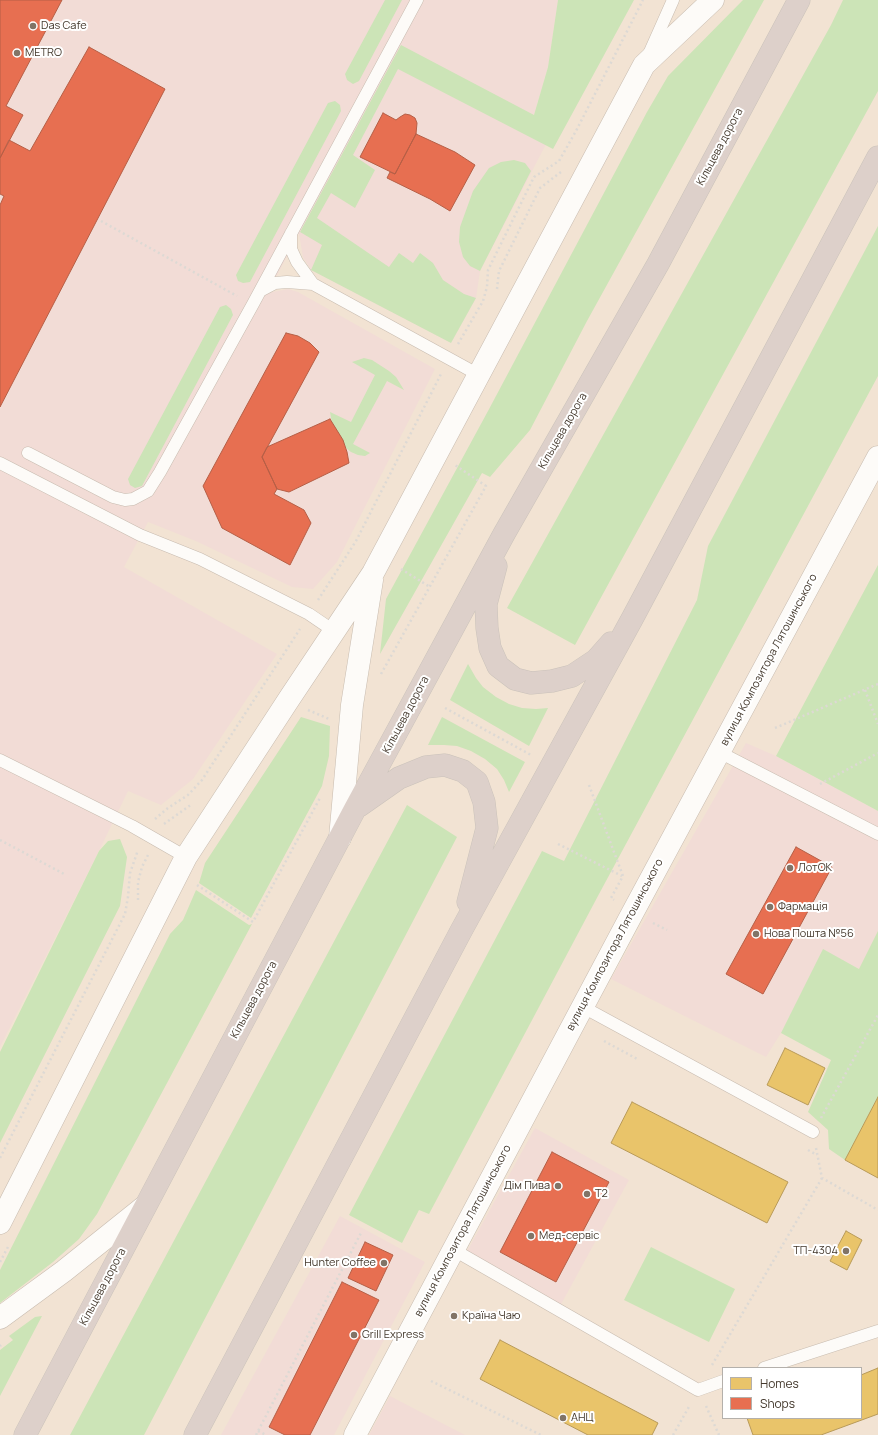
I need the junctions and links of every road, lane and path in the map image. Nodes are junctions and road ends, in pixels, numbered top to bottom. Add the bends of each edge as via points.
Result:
1 (417, 0) edge
2 (643, 0) edge
3 (673, 0) edge
4 (713, 0) edge
5 (799, 0) edge
6 (644, 65) junction
7 (878, 157) edge
8 (565, 169) dead end
9 (100, 221) dead end
10 (291, 232) junction
11 (314, 284) junction
12 (260, 291) junction
13 (497, 295) dead end
14 (253, 304) junction
15 (450, 358) junction
16 (479, 375) junction
17 (28, 453) dead end
18 (878, 457) edge
19 (0, 463) edge
20 (455, 465) dead end
21 (504, 534) junction
22 (398, 568) dead end
23 (373, 573) junction
24 (430, 587) junction
25 (309, 614) junction
26 (632, 619) junction
27 (334, 631) junction
28 (382, 673) dead end
29 (878, 684) edge
30 (865, 690) junction
31 (445, 708) dead end
32 (878, 724) edge
33 (775, 728) dead end
34 (720, 752) junction
35 (878, 753) edge
36 (531, 755) dead end
37 (0, 760) edge
38 (589, 785) dead end
39 (801, 794) junction
40 (322, 795) dead end
41 (197, 799) dead end
42 (355, 809) junction
43 (153, 820) dead end
44 (878, 834) edge
45 (340, 838) junction
46 (0, 840) edge
47 (155, 840) junction
48 (558, 844) dead end
49 (138, 850) dead end
50 (186, 857) junction
51 (66, 875) dead end
52 (623, 876) junction
53 (194, 883) dead end
54 (138, 900) dead end
55 (633, 912) junction
56 (667, 930) dead end
57 (461, 931) junction
58 (583, 1007) junction
59 (878, 1015) edge
60 (813, 1132) junction
61 (0, 1158) edge
62 (822, 1178) junction
63 (144, 1207) junction
64 (878, 1210) edge
65 (0, 1223) edge
66 (362, 1231) dead end
67 (454, 1250) junction
68 (0, 1318) edge
69 (878, 1331) edge
70 (767, 1367) edge
71 (431, 1380) dead end
72 (722, 1381) edge
73 (698, 1390) junction
74 (258, 1431) junction
75 (25, 1435) edge
76 (195, 1435) edge
77 (256, 1435) edge
78 (266, 1435) edge
79 (355, 1435) edge
80 (541, 1435) edge
81 (673, 1435) edge
82 (719, 1435) edge

1 - 10 lane
2 - 15 path via 558,161 534,177 488,270 484,301
3 - 6 lane
4 - 6 street
5 - 21 highway, Кільцева дорога via 658,264
6 - 16 street
7 - 26 highway
8 - 13 path via 540,188 499,271
9 - 14 path
10 - 11 lane via 291,249 297,262
10 - 12 lane
11 - 12 lane via 275,283
11 - 15 lane
12 - 14 lane
14 - 17 lane via 160,472 148,491 141,496 125,500 113,498
15 - 16 lane
15 - 25 path via 356,541
16 - 23 street
18 - 34 street, вулиця Композитора Лятошинського
19 - 25 lane via 140,535 200,559
20 - 24 path via 486,486
21 - 26 highway via 486,604 487,628 490,648 498,666 515,679 531,682 552,681 572,676 596,660
21 - 42 highway, Кільцева дорога
22 - 24 path
23 - 27 street
23 - 45 street via 352,705
24 - 28 path
25 - 27 lane
25 - 43 path via 202,780 188,795
26 - 57 highway
27 - 50 street
29 - 30 path
30 - 32 path
30 - 33 path
31 - 36 path
34 - 39 lane
34 - 55 street, вулиця Композитора Лятошинського
35 - 39 path
37 - 47 lane
38 - 52 path
39 - 44 lane
40 - 53 path via 253,922
41 - 47 path via 162,826
42 - 45 highway, Кільцева дорога
42 - 57 highway via 399,778 426,767 445,765 463,771 477,782 484,802 487,828
45 - 63 highway, Кільцева дорога
46 - 51 path
47 - 50 lane
47 - 54 path via 138,882
48 - 52 path
49 - 61 path via 130,873 125,914
50 - 65 street
52 - 55 path via 611,898
55 - 56 path
55 - 58 street, вулиця Композитора Лятошинського
57 - 76 highway
58 - 60 lane
58 - 67 street, вулиця Композитора Лятошинського
59 - 60 path
60 - 62 path
62 - 64 path
62 - 73 path
63 - 68 street
63 - 75 highway, Кільцева дорога
66 - 74 path
67 - 73 lane
67 - 79 street, вулиця Композитора Лятошинського
69 - 70 lane
71 - 80 path
72 - 73 lane
73 - 81 path
73 - 82 path
74 - 77 path
74 - 78 path

